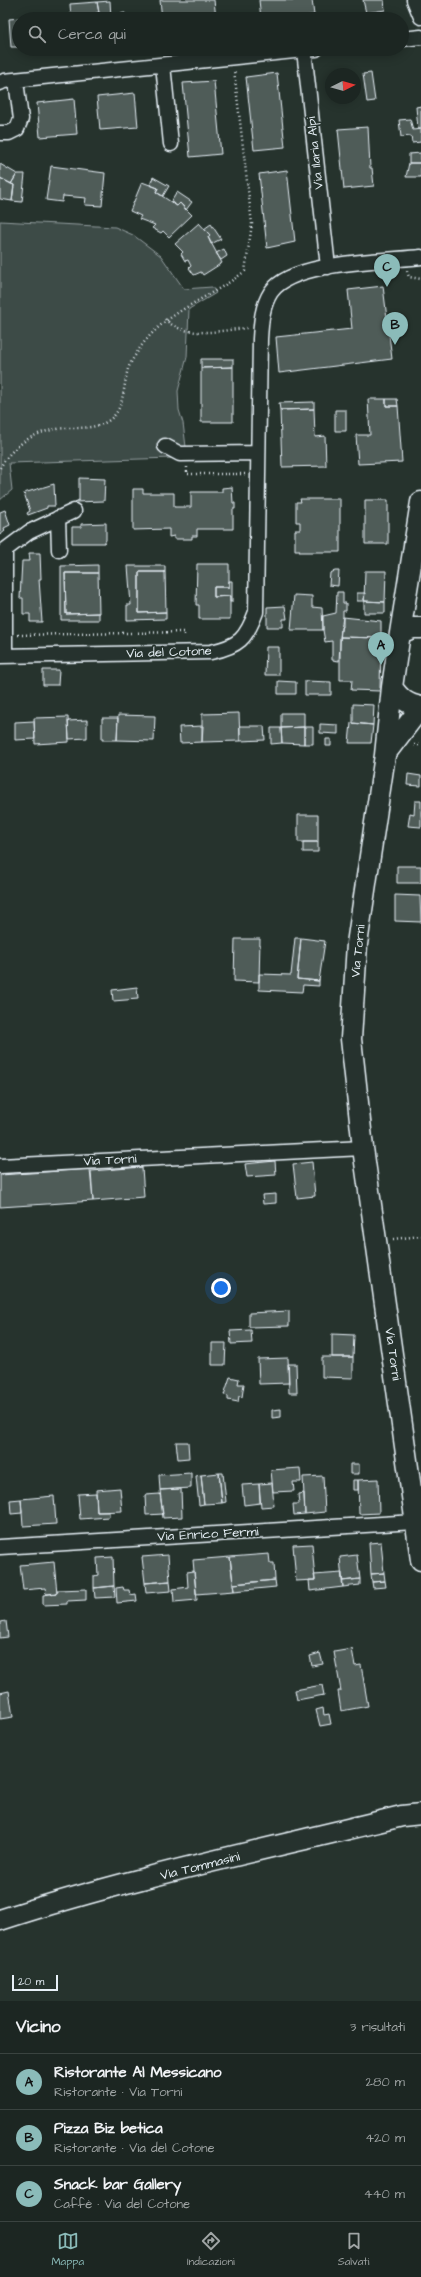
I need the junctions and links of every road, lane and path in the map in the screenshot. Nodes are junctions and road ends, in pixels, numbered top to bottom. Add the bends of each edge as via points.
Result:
1 (414, 0) edge
2 (421, 17) edge
3 (421, 37) edge
4 (409, 38) edge
5 (247, 56) edge
6 (310, 56) edge
7 (163, 64) junction
8 (233, 66) dead end
9 (16, 81) junction
10 (0, 83) edge
11 (0, 133) edge
12 (171, 144) dead end
13 (421, 257) edge
14 (328, 267) junction
15 (404, 272) dead end
16 (421, 279) edge
17 (165, 319) junction
18 (251, 328) dead end
19 (165, 446) dead end
20 (258, 453) junction
21 (187, 462) dead end
22 (0, 468) edge
23 (249, 474) dead end
24 (421, 502) edge
25 (74, 511) dead end
26 (58, 518) junction
27 (59, 550) dead end
28 (409, 579) junction
29 (421, 609) edge
30 (421, 628) edge
31 (400, 633) junction
32 (5, 635) junction
33 (184, 644) dead end
34 (3, 656) edge
35 (392, 687) junction
36 (421, 707) edge
37 (421, 745) edge
38 (410, 749) dead end
39 (385, 755) junction
40 (363, 1148) junction
41 (0, 1166) edge
42 (421, 1236) edge
43 (389, 1240) dead end
44 (416, 1522) junction
45 (0, 1547) edge
46 (421, 1560) edge
47 (421, 1805) edge
48 (411, 1815) edge
49 (0, 1920) edge

1 - 2 street
3 - 4 street
5 - 7 street
6 - 14 street, Via Ilaria Alpi
7 - 9 street
7 - 12 street
8 - 17 path via 252,224 245,271 232,282
9 - 10 street
9 - 11 street via 21,120 18,129
13 - 14 street, Via del Cotone
14 - 20 street, Via del Cotone via 287,277 272,291 263,308
15 - 16 path via 407,271 409,277
17 - 18 path via 178,328 198,333
17 - 22 path via 133,359 127,373 120,408 114,417 95,426 56,429 29,438 9,453
19 - 20 street via 180,454
20 - 34 street, Via del Cotone via 256,612 248,631 231,648 211,652
21 - 23 path via 187,474
24 - 28 main road, Via Torni
25 - 26 street
26 - 27 street
26 - 32 street via 29,532 5,550
28 - 29 main road
28 - 31 main road, Via Torni
30 - 31 main road
31 - 35 main road, Via Torni
32 - 33 path via 184,632
32 - 34 street
35 - 36 main road, Via Torni via 400,699
35 - 39 main road, Via Torni
36 - 39 main road, Via Torni
37 - 38 path via 414,745
39 - 40 main road, Via Torni via 358,944 351,1039
40 - 41 street, Via Torni
40 - 44 main road, Via Torni
42 - 43 path
44 - 45 street, Via Enrico Fermi
44 - 46 main road, Via Torni
47 - 48 main road, Via Tommasini
48 - 49 main road, Via Tommasini via 51,1903

